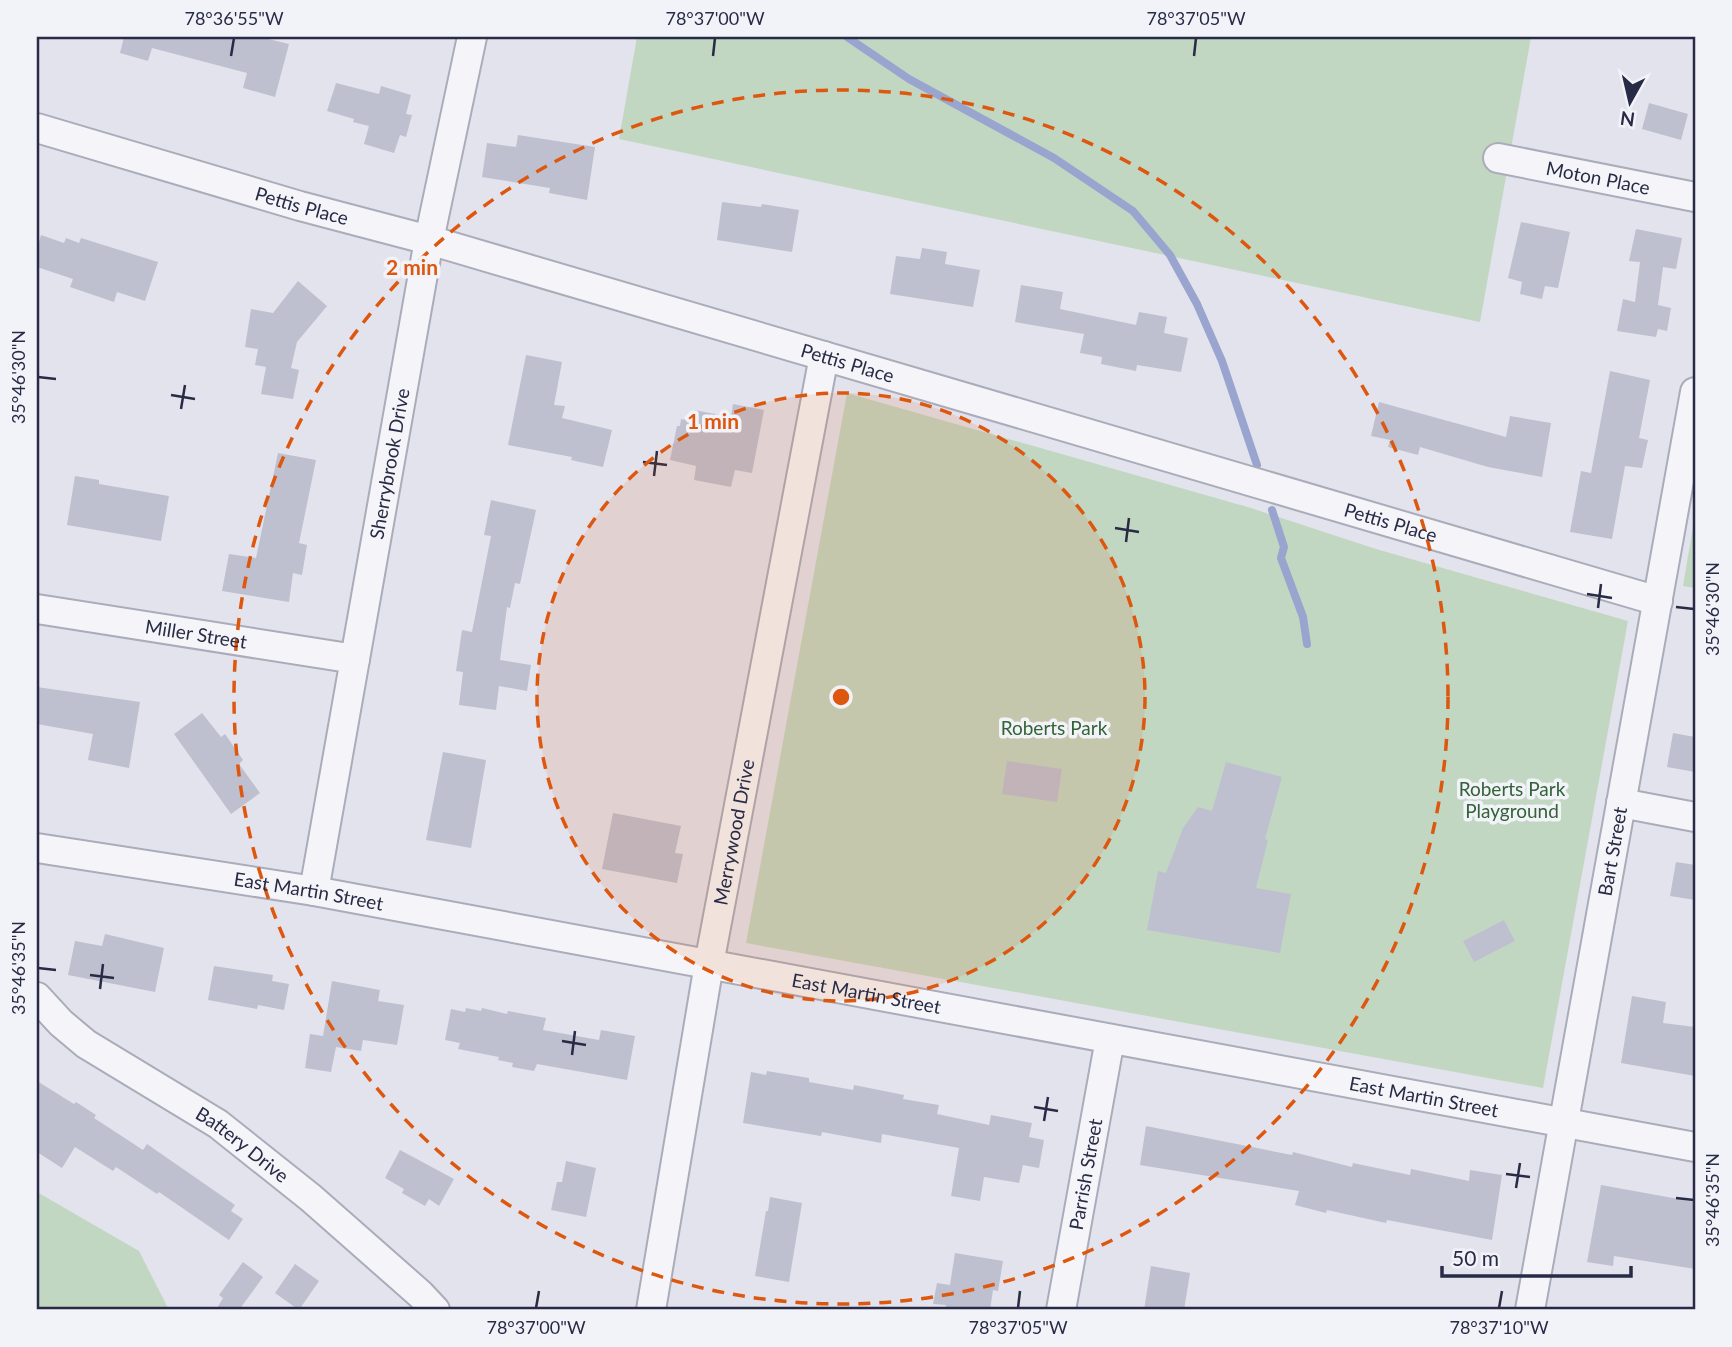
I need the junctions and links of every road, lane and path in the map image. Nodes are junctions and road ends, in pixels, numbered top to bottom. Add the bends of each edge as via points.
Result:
1 (472, 37) edge
2 (37, 128) edge
3 (1498, 158) dead end
4 (1695, 197) edge
5 (429, 240) junction
6 (824, 356) junction
7 (1695, 392) edge
8 (1658, 601) junction
9 (37, 609) edge
10 (355, 659) junction
11 (1621, 803) junction
12 (1695, 817) edge
13 (37, 848) edge
14 (314, 891) junction
15 (709, 964) junction
16 (37, 997) edge
17 (1110, 1039) junction
18 (1564, 1124) junction
19 (1695, 1147) edge
20 (435, 1310) edge
21 (651, 1310) edge
22 (1061, 1310) edge
23 (1531, 1310) edge

1 - 5 street, Sherrybrook Drive
2 - 5 street, Pettis Place
3 - 4 street, Moton Place
5 - 6 street, Pettis Place
5 - 10 street, Sherrybrook Drive
6 - 8 street, Pettis Place
6 - 15 street, Merrywood Drive
7 - 8 street, Bart Street
8 - 11 street, Bart Street
9 - 10 street, Miller Street
10 - 14 street, Sherrybrook Drive
11 - 12 street
11 - 18 street, Bart Street
13 - 14 street, East Martin Street
14 - 15 street, East Martin Street
15 - 17 street, East Martin Street
15 - 21 street, Merrywood Drive
16 - 20 street, Battery Drive via 86,1044 218,1124 311,1198
17 - 18 street, East Martin Street
17 - 22 street, Parrish Street
18 - 19 street, East Martin Street
18 - 23 street, Bart Street

